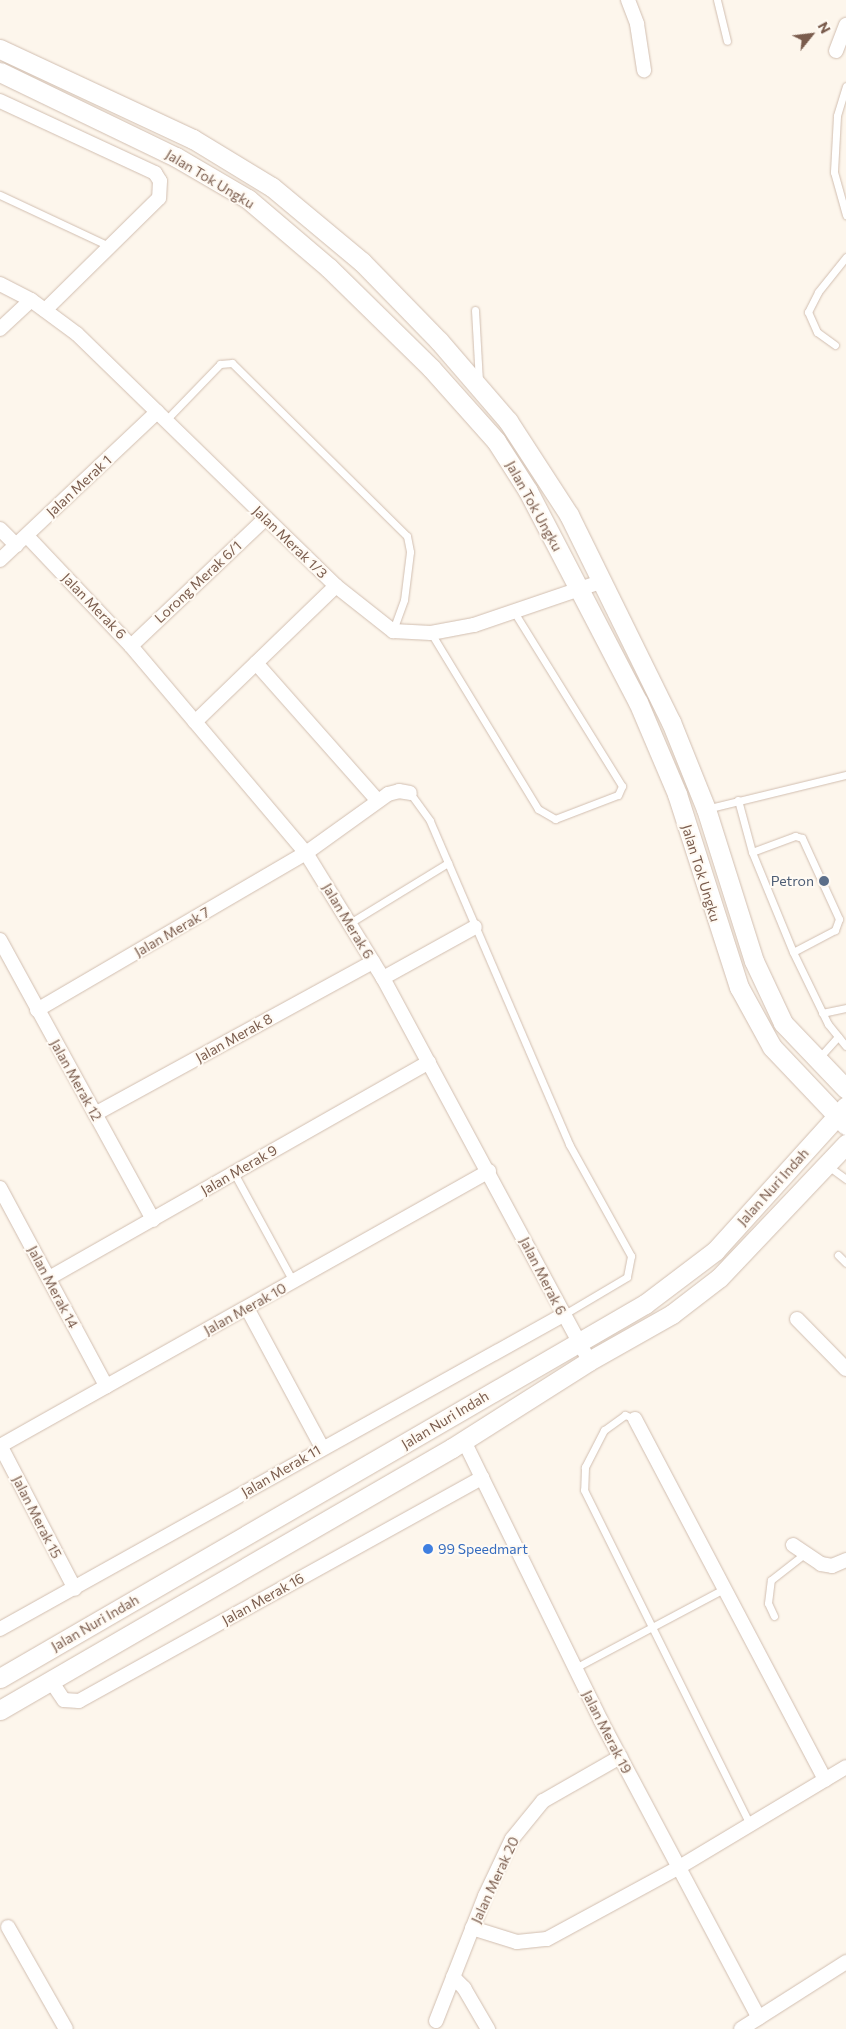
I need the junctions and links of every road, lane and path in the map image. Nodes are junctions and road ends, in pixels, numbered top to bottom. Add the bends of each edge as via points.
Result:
1 (628, 0) edge
2 (717, 0) edge
3 (846, 25) edge
4 (727, 40) dead end
5 (0, 49) edge
6 (836, 51) dead end
7 (644, 70) dead end
8 (0, 72) edge
9 (846, 86) edge
10 (0, 101) edge
11 (0, 195) edge
12 (846, 215) edge
13 (109, 246) junction
14 (846, 257) edge
15 (0, 284) edge
16 (31, 300) junction
17 (45, 310) junction
18 (475, 310) dead end
19 (0, 329) edge
20 (835, 345) dead end
21 (480, 389) junction
22 (162, 416) junction
23 (265, 519) junction
24 (0, 528) edge
25 (26, 536) junction
26 (16, 545) junction
27 (0, 560) edge
28 (603, 582) junction
29 (336, 586) junction
30 (580, 590) junction
31 (521, 610) junction
32 (393, 631) junction
33 (431, 633) junction
34 (131, 646) junction
35 (256, 663) junction
36 (195, 722) junction
37 (846, 774) edge
38 (410, 793) joint
39 (738, 800) junction
40 (378, 801) junction
41 (706, 809) junction
42 (752, 852) junction
43 (306, 853) junction
44 (448, 863) junction
45 (350, 923) junction
46 (475, 927) junction
47 (0, 940) edge
48 (793, 952) junction
49 (373, 962) junction
50 (383, 978) junction
51 (846, 1008) edge
52 (38, 1010) junction
53 (822, 1013) junction
54 (838, 1037) junction
55 (846, 1046) edge
56 (817, 1060) junction
57 (429, 1062) junction
58 (846, 1089) edge
59 (95, 1114) junction
60 (843, 1115) edge
61 (846, 1144) edge
62 (826, 1165) junction
63 (489, 1172) junction
64 (234, 1173) junction
65 (846, 1178) edge
66 (0, 1188) edge
67 (153, 1220) junction
68 (838, 1255) dead end
69 (846, 1263) edge
70 (49, 1278) junction
71 (294, 1281) junction
72 (247, 1308) junction
73 (563, 1315) junction
74 (797, 1319) dead end
75 (577, 1342) junction
76 (589, 1361) junction
77 (846, 1369) edge
78 (106, 1386) junction
79 (635, 1419) joint
80 (464, 1441) junction
81 (0, 1445) edge
82 (322, 1448) junction
83 (482, 1478) junction
84 (798, 1550) joint
85 (846, 1560) edge
86 (75, 1589) junction
87 (722, 1590) junction
88 (774, 1616) dead end
89 (650, 1626) junction
90 (0, 1629) edge
91 (575, 1668) junction
92 (0, 1678) edge
93 (51, 1681) junction
94 (0, 1710) edge
95 (620, 1757) junction
96 (846, 1767) edge
97 (825, 1780) junction
98 (750, 1825) junction
99 (678, 1868) junction
100 (8, 1927) dead end
101 (472, 1928) junction
102 (846, 1962) edge
103 (453, 1977) junction
104 (759, 2018) junction
105 (436, 2021) dead end
106 (66, 2029) edge
107 (488, 2029) edge
108 (741, 2029) edge

1 - 7 street via 637,24
2 - 4 lane
3 - 6 street
5 - 21 main road, Jalan Tok Ungku via 193,139 272,187 362,262
8 - 30 main road, Jalan Tok Ungku via 184,161 248,199 329,268 431,368 496,442 528,491
9 - 12 lane via 837,116 834,172
10 - 13 street via 155,173 162,190 159,198
11 - 13 lane
13 - 17 street
14 - 20 lane via 818,292 808,312 817,332
15 - 16 street, Jalan Merak 1/3
16 - 17 street, Jalan Merak 1/3
16 - 19 street
17 - 22 street, Jalan Merak 1/3 via 77,334
18 - 21 lane
21 - 28 main road, Jalan Tok Ungku via 508,421 569,514
22 - 23 street, Jalan Merak 1/3
22 - 25 street, Jalan Merak 1
22 - 32 lane via 220,364 232,363 408,536 410,552 404,600
23 - 29 street, Jalan Merak 1/3
23 - 34 street, Lorong Merak 6/1
24 - 26 street
25 - 26 street, Jalan Merak 1
25 - 34 street, Jalan Merak 6
26 - 27 street, Jalan Merak 1
28 - 30 street
28 - 41 main road, Jalan Tok Ungku via 671,722
29 - 32 street, Jalan Merak 1/3
29 - 35 street
30 - 31 street
30 - 60 main road, Jalan Tok Ungku via 638,702 677,794 739,987 772,1047
31 - 33 street
31 - 33 lane via 622,786 618,794 555,819 538,809
32 - 33 street
34 - 36 street, Jalan Merak 6
35 - 36 street
35 - 40 street
36 - 43 street, Jalan Merak 6
37 - 39 lane
38 - 40 street, Jalan Merak 7 via 399,791
38 - 44 lane via 430,821
39 - 41 lane
39 - 42 lane
40 - 43 street, Jalan Merak 7
41 - 56 main road, Jalan Tok Ungku via 754,961 783,1023
42 - 48 lane
42 - 48 lane via 796,836 802,838 839,919 835,930
43 - 45 street, Jalan Merak 6
43 - 52 street, Jalan Merak 7
44 - 45 lane
44 - 46 lane
45 - 49 street, Jalan Merak 6
46 - 50 street
46 - 73 lane via 569,1144 631,1256 626,1277
47 - 52 street, Jalan Merak 12
48 - 53 lane
49 - 50 street, Jalan Merak 6
49 - 59 street, Jalan Merak 8
50 - 57 street, Jalan Merak 6
51 - 53 lane
52 - 59 street, Jalan Merak 12
53 - 54 lane
54 - 55 lane
54 - 56 lane
56 - 58 main road, Jalan Tok Ungku
57 - 63 street, Jalan Merak 6
57 - 64 street, Jalan Merak 9
59 - 67 street, Jalan Merak 12
60 - 75 main road, Jalan Nuri Indah via 715,1251 645,1304
61 - 62 main road, Jalan Nuri Indah
62 - 65 lane
62 - 76 main road, Jalan Nuri Indah via 719,1278 672,1314
63 - 71 street, Jalan Merak 10
63 - 73 street, Jalan Merak 6
64 - 67 street, Jalan Merak 9
64 - 71 lane
66 - 70 street, Jalan Merak 14
67 - 70 street, Jalan Merak 9
68 - 69 lane
70 - 78 street, Jalan Merak 14
71 - 72 street, Jalan Merak 10
72 - 78 street, Jalan Merak 10
72 - 82 street
73 - 75 street, Jalan Merak 6
73 - 82 street, Jalan Merak 11
74 - 77 street
75 - 76 street, Jalan Merak 6
75 - 92 main road, Jalan Nuri Indah
76 - 80 main road, Jalan Nuri Indah
78 - 81 street, Jalan Merak 10
79 - 87 street
79 - 89 lane via 625,1415 604,1430 585,1467 584,1490
80 - 83 street, Jalan Merak 19
80 - 93 main road, Jalan Nuri Indah
81 - 86 street, Jalan Merak 15
82 - 86 street, Jalan Merak 11
83 - 91 street, Jalan Merak 19
83 - 93 street, Jalan Merak 16 via 78,1701 64,1700
84 - 85 street via 813,1562 832,1566
84 - 88 lane via 771,1580 768,1603
86 - 90 street, Jalan Merak 11
87 - 89 lane
87 - 97 street
89 - 91 lane
89 - 98 lane
91 - 95 street, Jalan Merak 19
93 - 94 main road, Jalan Nuri Indah
95 - 99 street, Jalan Merak 19
95 - 101 street, Jalan Merak 20 via 557,1790 531,1812 512,1839
96 - 97 street
97 - 98 street
98 - 99 street
99 - 101 street via 547,1939 517,1942
99 - 104 street, Jalan Merak 19
100 - 106 street
101 - 103 street, Jalan Merak 20
102 - 104 street
103 - 105 street, Jalan Merak 20
103 - 107 street via 464,1988
104 - 108 street

